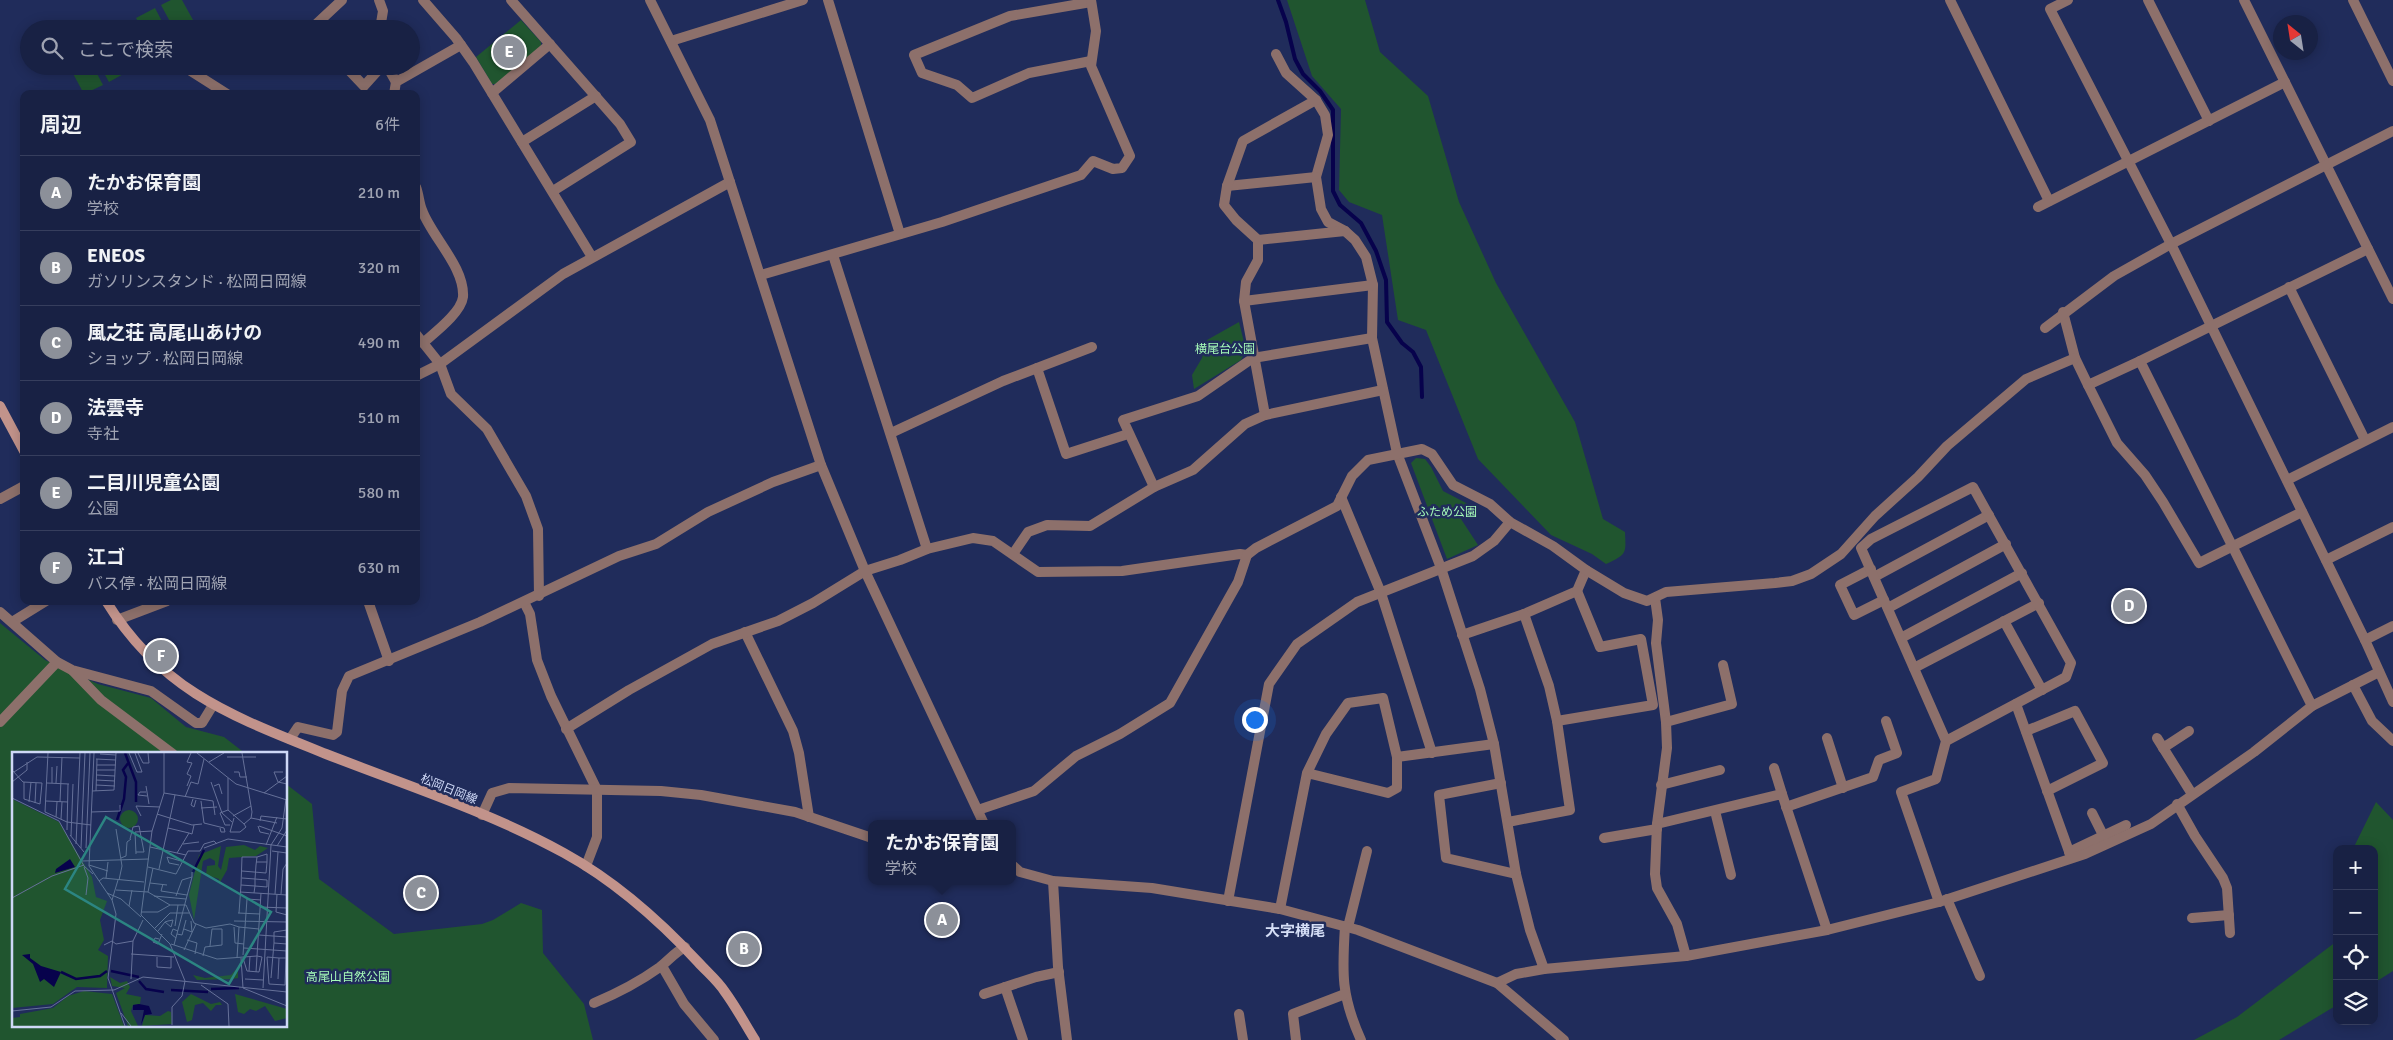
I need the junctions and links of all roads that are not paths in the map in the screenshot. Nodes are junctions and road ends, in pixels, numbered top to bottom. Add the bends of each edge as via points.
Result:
1 (342, 0) edge
2 (379, 0) edge
3 (423, 0) edge
4 (511, 0) edge
5 (650, 0) edge
6 (803, 0) edge
7 (828, 0) edge
8 (1950, 0) edge
9 (2068, 0) edge
10 (2148, 0) edge
11 (2352, 0) edge
12 (1091, 1) edge
13 (2246, 1) edge
14 (2048, 4) edge
15 (321, 20) edge
16 (382, 20) edge
17 (671, 41) junction
18 (550, 44) junction
19 (461, 45) junction
20 (1276, 54) dead end
21 (1091, 62) junction
22 (420, 68) edge
23 (197, 75) edge
24 (354, 75) edge
25 (374, 75) edge
26 (392, 75) edge
27 (408, 75) edge
28 (2393, 81) edge
29 (396, 82) junction
30 (2285, 82) junction
31 (221, 90) edge
32 (395, 90) edge
33 (492, 93) junction
34 (596, 96) junction
35 (1316, 100) junction
36 (2209, 121) junction
37 (2393, 131) edge
38 (522, 142) junction
39 (2128, 162) junction
40 (2327, 166) junction
41 (1316, 177) junction
42 (730, 182) junction
43 (1227, 186) junction
44 (553, 191) junction
45 (2049, 201) junction
46 (420, 202) edge
47 (2038, 207) dead end
48 (1345, 231) junction
49 (900, 234) junction
50 (1258, 240) junction
51 (2171, 244) junction
52 (2368, 249) junction
53 (833, 255) junction
54 (592, 257) junction
55 (761, 275) junction
56 (1373, 286) junction
57 (2289, 287) junction
58 (2393, 299) edge
59 (1244, 301) junction
60 (2063, 312) junction
61 (2210, 325) junction
62 (2045, 328) dead end
63 (1372, 338) junction
64 (420, 339) edge
65 (423, 343) junction
66 (1092, 347) dead end
67 (1253, 358) junction
68 (2075, 358) junction
69 (2140, 360) junction
70 (440, 364) junction
71 (1037, 368) junction
72 (420, 374) edge
73 (2088, 385) junction
74 (1383, 390) junction
75 (0, 406) edge
76 (1264, 415) junction
77 (2393, 426) edge
78 (891, 433) junction
79 (1128, 434) junction
80 (2365, 440) junction
81 (20, 443) edge
82 (1397, 453) junction
83 (821, 465) junction
84 (2286, 480) junction
85 (1154, 487) junction
86 (20, 488) edge
87 (1342, 497) junction
88 (0, 499) edge
89 (2302, 512) junction
90 (1989, 516) junction
91 (1510, 522) junction
92 (2393, 527) edge
93 (2006, 544) junction
94 (2232, 546) junction
95 (927, 549) junction
96 (1013, 554) junction
97 (1247, 555) junction
98 (2326, 560) junction
99 (1441, 568) junction
100 (1586, 570) junction
101 (865, 572) junction
102 (1872, 573) junction
103 (2022, 573) junction
104 (1577, 591) junction
105 (1381, 593) junction
106 (539, 596) junction
107 (1655, 598) junction
108 (524, 602) junction
109 (2039, 603) junction
110 (1886, 604) junction
111 (40, 605) edge
112 (108, 605) edge
113 (156, 605) edge
114 (369, 605) edge
115 (0, 612) edge
116 (1524, 614) junction
117 (117, 620) junction
118 (2004, 621) junction
119 (12, 622) junction
120 (2393, 626) edge
121 (745, 632) junction
122 (1462, 635) junction
123 (1901, 638) junction
124 (2365, 640) junction
125 (389, 661) junction
126 (57, 662) junction
127 (1723, 665) dead end
128 (1914, 668) junction
129 (72, 670) junction
130 (2379, 672) junction
131 (2354, 685) junction
132 (2042, 690) junction
133 (2393, 702) edge
134 (2016, 704) junction
135 (214, 706) junction
136 (2312, 706) junction
137 (1557, 721) junction
138 (1886, 721) dead end
139 (0, 722) edge
140 (1666, 722) junction
141 (566, 729) junction
142 (2026, 731) junction
143 (2189, 731) dead end
144 (1828, 738) dead end
145 (2157, 738) dead end
146 (290, 739) junction
147 (1946, 741) junction
148 (2393, 741) edge
149 (1494, 744) junction
150 (2163, 748) junction
151 (171, 752) edge
152 (1432, 753) junction
153 (1397, 757) junction
154 (1774, 768) dead end
155 (1720, 770) dead end
156 (1307, 773) junction
157 (1501, 784) junction
158 (1661, 785) junction
159 (1843, 788) junction
160 (597, 790) junction
161 (2047, 792) junction
162 (1782, 794) junction
163 (2192, 794) junction
164 (2177, 804) junction
165 (1786, 807) junction
166 (978, 810) junction
167 (1715, 811) junction
168 (2092, 813) dead end
169 (482, 815) junction
170 (809, 817) junction
171 (982, 820) edge
172 (1508, 822) junction
173 (2126, 824) dead end
174 (1657, 827) junction
175 (2103, 835) junction
176 (868, 837) edge
177 (1604, 838) dead end
178 (1366, 852) dead end
179 (2070, 855) junction
180 (586, 866) junction
181 (1016, 869) edge
182 (1516, 874) junction
183 (1731, 874) dead end
184 (1053, 881) junction
185 (1943, 900) junction
186 (1228, 901) junction
187 (1280, 908) junction
188 (2229, 915) junction
189 (2192, 918) dead end
190 (1347, 926) junction
191 (1827, 930) junction
192 (2230, 933) dead end
193 (685, 948) junction
194 (1686, 956) junction
195 (662, 966) junction
196 (1544, 969) junction
197 (1059, 972) junction
198 (1980, 976) dead end
199 (1497, 982) junction
200 (1005, 987) junction
201 (984, 994) dead end
202 (1345, 994) junction
203 (594, 1003) dead end
204 (1239, 1014) dead end
205 (714, 1040) edge
206 (755, 1040) edge
207 (1023, 1040) edge
208 (1067, 1040) edge
209 (1243, 1040) edge
210 (1296, 1040) edge
211 (1361, 1040) edge
212 (1564, 1040) edge

1 - 15 street
2 - 16 street via 383,11
3 - 19 street
4 - 18 street
5 - 17 street
6 - 17 street
7 - 49 street
8 - 45 street
9 - 14 street
10 - 36 street
11 - 28 street
12 - 21 street via 1096,32
12 - 21 street via 1010,16 914,55 922,73 957,84 972,98 1029,73
13 - 30 street
14 - 39 street
17 - 42 street via 710,120
18 - 33 street
18 - 34 street
19 - 22 street
19 - 33 street
20 - 35 street via 1286,73
21 - 49 street via 1130,156 1122,168 1113,169 1093,161 1081,175
23 - 31 street
24 - 25 street via 364,86
26 - 29 street
27 - 29 street
29 - 32 street
30 - 36 street
30 - 40 street
33 - 38 street
34 - 38 street
34 - 44 street via 631,142
35 - 41 street via 1325,115 1328,135
35 - 43 street via 1243,141
36 - 39 street
37 - 40 street
38 - 44 street
39 - 45 street
39 - 51 street
40 - 51 street
40 - 52 street
41 - 43 street
41 - 48 street via 1321,209 1328,222
42 - 54 street
42 - 55 street
43 - 50 street via 1224,205
44 - 54 street
45 - 47 street
46 - 65 street via 454,267 463,298 448,320
48 - 50 street
48 - 56 street via 1366,257
49 - 53 street
50 - 59 street via 1258,260 1246,282
51 - 60 street via 2114,276
51 - 61 street
52 - 57 street
52 - 58 street
53 - 55 street
53 - 78 street
54 - 70 street
55 - 83 street
56 - 59 street
56 - 63 street
57 - 61 street
57 - 80 street
59 - 67 street
60 - 62 street
60 - 68 street
61 - 69 street
61 - 84 street
63 - 67 street
63 - 74 street
64 - 65 street
65 - 70 street
66 - 71 street
67 - 76 street
67 - 79 street via 1198,396 1123,420
68 - 73 street
68 - 107 street via 2026,379 1947,446 1841,554 1811,574 1776,584 1666,592
69 - 73 street
69 - 94 street
70 - 72 street
70 - 106 street via 451,394 487,429 526,496 538,529
71 - 78 street
71 - 79 street via 1066,454
73 - 94 street via 2117,442 2145,475 2199,563
74 - 76 street
74 - 82 street
75 - 81 main road
76 - 85 street via 1245,424 1193,470
77 - 80 street
78 - 95 street
79 - 85 street
80 - 84 street
82 - 87 street via 1368,460 1352,476
82 - 91 street via 1422,449 1432,454 1453,485 1490,504
82 - 99 street
83 - 101 street
83 - 106 street via 773,482 724,505 656,544 619,556
84 - 89 street
85 - 96 street via 1090,526 1047,524 1028,532
86 - 88 street
87 - 97 street via 1338,506
87 - 105 street
89 - 94 street
89 - 98 street
90 - 93 street
90 - 102 street
90 - 102 street via 1973,486 1871,539 1861,548
91 - 99 street via 1494,541 1473,556
91 - 100 street via 1553,546
92 - 98 street
93 - 103 street
93 - 110 street
94 - 136 street
95 - 96 street via 973,538 993,541
95 - 101 street
96 - 97 street via 1038,572 1090,573
97 - 166 street via 1238,582 1170,704 1076,756 1034,791
98 - 124 street
99 - 105 street
99 - 122 street
100 - 104 street
100 - 107 street via 1624,593 1647,601
101 - 121 street via 778,621
101 - 166 street
102 - 110 street
102 - 110 street via 1840,585 1854,615
103 - 109 street
103 - 123 street
104 - 116 street
104 - 137 street via 1600,647 1642,639 1653,705
105 - 152 street
105 - 186 street via 1357,602 1297,644 1269,684
106 - 108 street
107 - 140 street via 1658,620 1656,643
108 - 125 street
108 - 141 street via 530,614 537,660
109 - 118 street
109 - 132 street via 2071,663 2066,677
110 - 123 street
111 - 119 street
112 - 117 main road, 松岡日岡線
113 - 117 street
114 - 125 street
115 - 119 street
116 - 122 street
116 - 137 street via 1549,686
117 - 135 main road, 松岡日岡線 via 155,663
118 - 128 street
118 - 132 street
119 - 126 street
120 - 124 street
121 - 141 street via 712,644 676,663
121 - 170 street via 793,731
122 - 149 street
123 - 128 street
124 - 130 street
125 - 146 street via 349,676 342,691 337,732 333,735 298,727
126 - 129 street
126 - 139 street
127 - 140 street via 1732,704
128 - 147 street
129 - 135 street via 152,691 196,723 202,723
129 - 151 street via 101,700
130 - 131 street
130 - 133 street
131 - 136 street
131 - 148 street via 2372,720
132 - 134 street
134 - 142 street
134 - 147 street
135 - 146 main road, 松岡日岡線
136 - 163 street via 2254,752
137 - 172 street via 1570,810
138 - 159 street via 1897,753 1879,760 1873,777
140 - 158 street
141 - 160 street
142 - 161 street
142 - 161 street via 2075,711 2103,764
143 - 150 street
144 - 159 street
145 - 150 street
146 - 169 main road, 松岡日岡線
147 - 185 street via 1936,779 1901,792
149 - 152 street
149 - 157 street
150 - 163 street
152 - 153 street
153 - 156 street via 1397,788 1388,793
153 - 156 street via 1383,698 1348,702 1326,734
154 - 162 street
155 - 158 street
156 - 187 street
157 - 172 street
157 - 182 street via 1439,795 1446,858
158 - 174 street
159 - 165 street
160 - 169 street via 504,788 492,793
160 - 170 street via 683,792
160 - 180 street via 597,837
161 - 179 street
162 - 165 street
162 - 167 street
163 - 164 street
164 - 179 street via 2150,824 2102,847
164 - 188 street via 2223,878
165 - 191 street
166 - 171 street
167 - 174 street
167 - 183 street
168 - 175 street
169 - 180 main road, 松岡日岡線
170 - 176 street
172 - 182 street
173 - 175 street
174 - 177 street
174 - 194 street via 1657,888 1677,924
175 - 179 street
178 - 190 street
179 - 185 street via 2022,876
180 - 193 main road, 松岡日岡線 via 629,897
181 - 184 street
182 - 196 street
184 - 186 street via 1152,888
184 - 197 street
185 - 191 street
185 - 198 street
186 - 187 street
187 - 190 street
188 - 189 street
188 - 192 street
190 - 199 street
190 - 202 street via 1342,972
191 - 194 street
193 - 195 street via 674,952
193 - 206 main road, 松岡日岡線 via 725,991
194 - 196 street
195 - 203 street via 628,988
195 - 205 street via 684,1004
196 - 199 street via 1516,974
197 - 200 street
197 - 208 street
199 - 212 street
200 - 201 street
200 - 207 street
202 - 210 street via 1293,1014
202 - 211 street via 1349,1014
204 - 209 street

